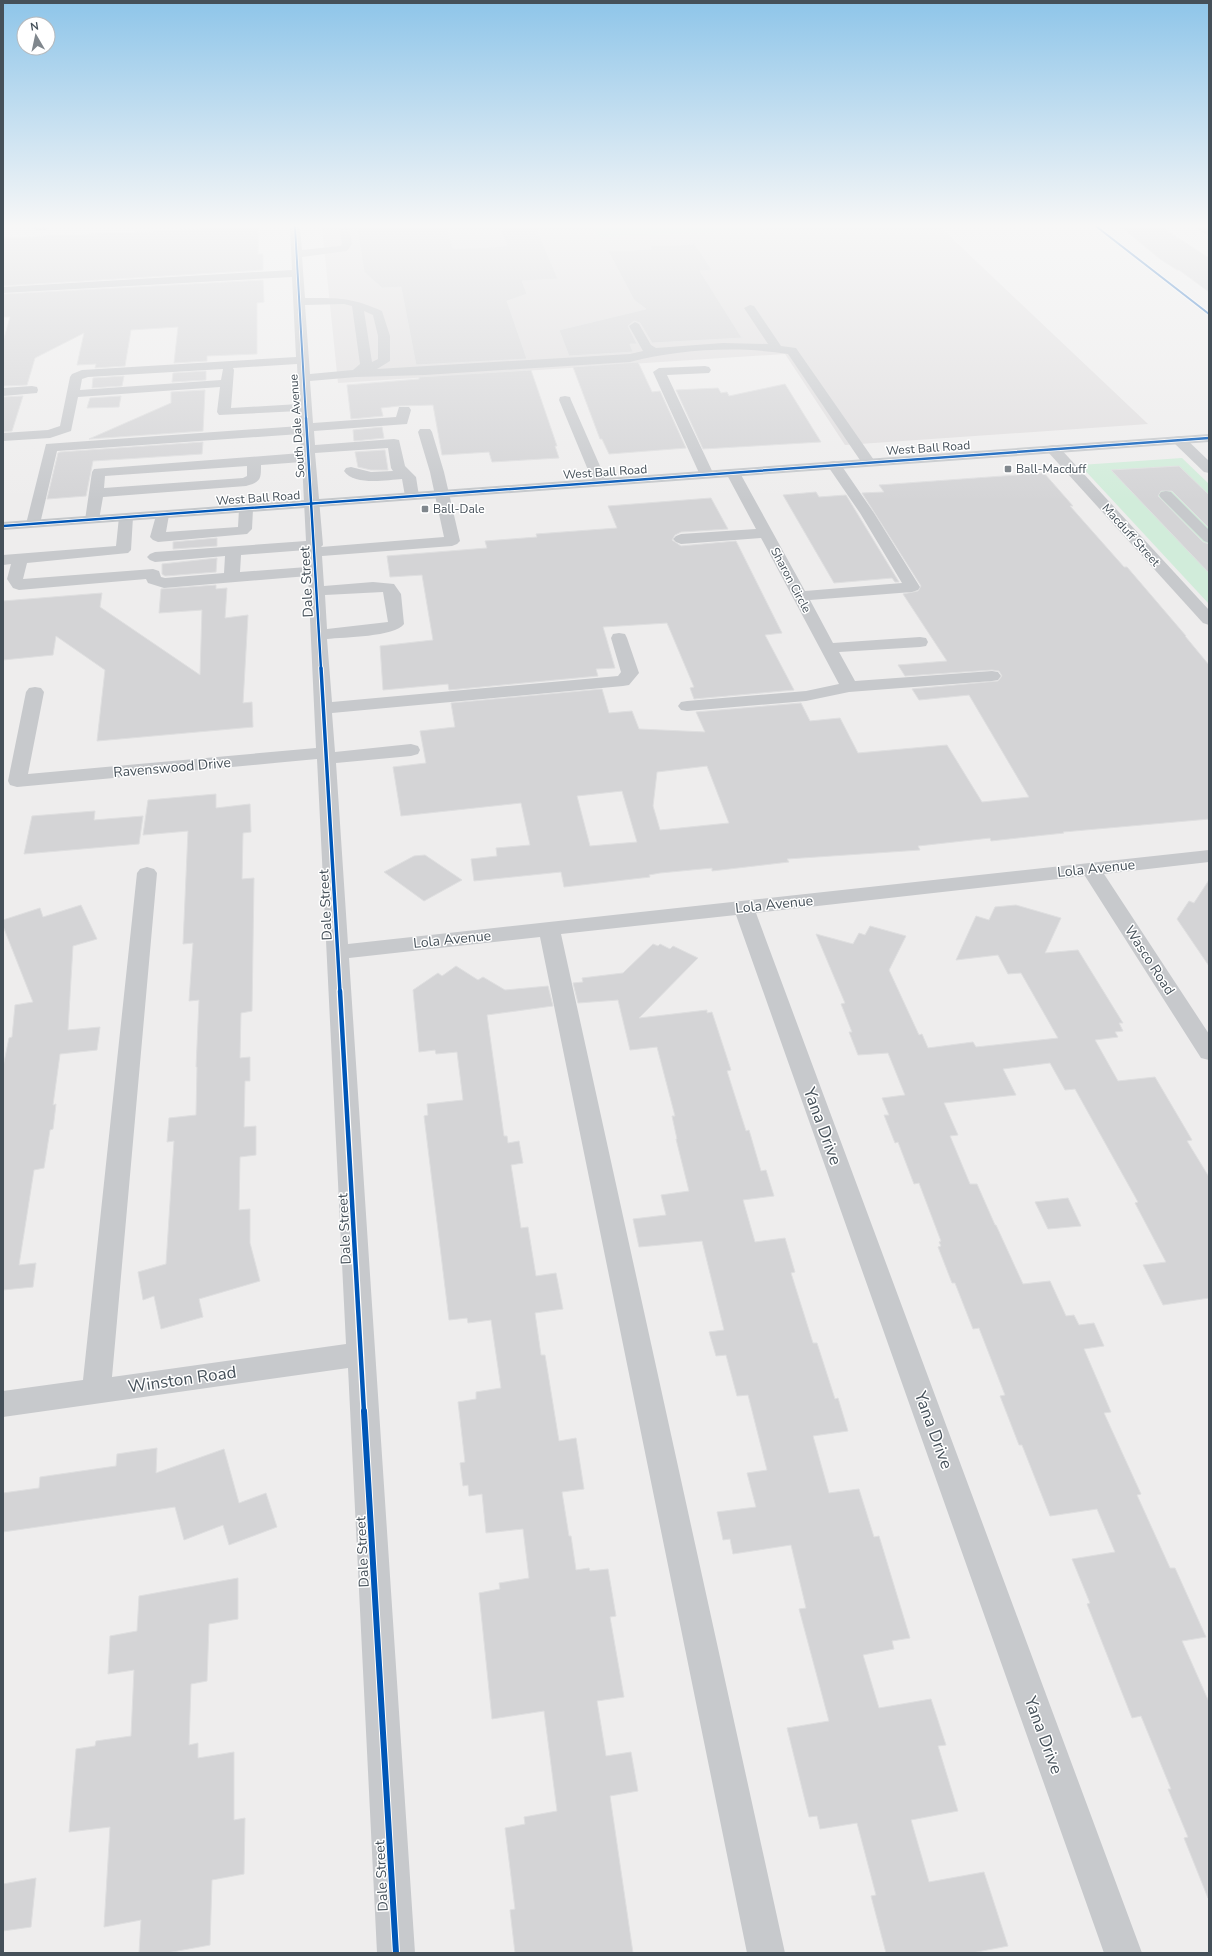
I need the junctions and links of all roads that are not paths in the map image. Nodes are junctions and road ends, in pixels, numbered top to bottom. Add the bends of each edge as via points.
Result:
1 (301, 318) edge
2 (358, 318) edge
3 (379, 318) edge
4 (757, 318) edge
5 (635, 326) dead end
6 (778, 348) junction
7 (653, 352) junction
8 (303, 360) junction
9 (228, 364) junction
10 (705, 370) dead end
11 (356, 373) junction
12 (304, 378) junction
13 (226, 383) junction
14 (32, 390) dead end
15 (3, 392) edge
16 (72, 394) junction
17 (565, 400) dead end
18 (306, 407) junction
19 (404, 410) dead end
20 (308, 428) junction
21 (425, 432) dead end
22 (3, 437) edge
23 (1209, 438) edge
24 (1179, 440) junction
25 (352, 446) junction
26 (1054, 449) junction
27 (309, 453) junction
28 (254, 461) junction
29 (869, 463) junction
30 (834, 465) junction
31 (1209, 469) edge
32 (733, 473) junction
33 (406, 474) junction
34 (707, 475) junction
35 (373, 476) junction
36 (600, 482) junction
37 (96, 493) junction
38 (441, 494) junction
39 (412, 496) junction
40 (1166, 496) dead end
41 (376, 499) junction
42 (312, 504) junction
43 (246, 509) junction
44 (162, 515) junction
45 (126, 517) junction
46 (92, 520) junction
47 (33, 524) junction
48 (3, 526) edge
49 (765, 533) junction
50 (1209, 538) edge
51 (681, 539) dead end
52 (145, 549) junction
53 (232, 551) junction
54 (20, 558) junction
55 (3, 560) edge
56 (316, 565) junction
57 (153, 574) junction
58 (232, 577) junction
59 (800, 596) junction
60 (1209, 620) edge
61 (320, 635) junction
62 (619, 638) dead end
63 (920, 642) dead end
64 (828, 648) junction
65 (992, 676) dead end
66 (849, 687) junction
67 (35, 692) dead end
68 (686, 706) dead end
69 (324, 708) junction
70 (411, 750) dead end
71 (327, 756) junction
72 (1209, 856) edge
73 (1091, 869) junction
74 (147, 873) dead end
75 (744, 908) junction
76 (549, 928) junction
77 (338, 952) junction
78 (1209, 1052) edge
79 (362, 1354) junction
80 (96, 1391) junction
81 (3, 1404) edge
82 (396, 1953) edge
83 (766, 1953) edge
84 (1123, 1953) edge

1 - 8 street, South Dale Avenue
2 - 11 street via 366,365
3 - 11 street via 384,336 384,361
4 - 6 street
5 - 7 street via 646,347
6 - 7 street via 739,347
6 - 29 street via 792,351
7 - 11 street via 630,358
8 - 9 street
8 - 12 street, South Dale Avenue
9 - 13 street
9 - 16 street via 86,373 76,377
10 - 34 street via 659,372
11 - 12 street
12 - 18 street, South Dale Avenue
13 - 16 street
13 - 18 street via 224,412
14 - 15 street
16 - 22 street via 66,428 50,434
17 - 36 street
18 - 20 street, South Dale Avenue
19 - 20 street via 402,421
20 - 27 street, South Dale Avenue
20 - 47 street via 51,447
21 - 38 street
23 - 24 main road, West Ball Road
24 - 26 main road, West Ball Road
24 - 31 street
25 - 27 street
25 - 33 street via 394,443 398,468
25 - 35 street via 351,468 357,475
26 - 29 main road, West Ball Road
26 - 60 street, Macduff Street
27 - 28 street
27 - 42 street, South Dale Avenue
28 - 37 street via 254,478 246,482
28 - 37 street via 99,472
29 - 30 main road, West Ball Road
30 - 32 main road, West Ball Road
30 - 59 street via 912,587
32 - 34 main road, West Ball Road
32 - 49 street, Sharon Circle
33 - 35 street
33 - 39 street via 409,477
34 - 36 main road, West Ball Road
35 - 41 street
36 - 38 main road, West Ball Road
37 - 46 street
38 - 39 main road, West Ball Road
38 - 56 street via 452,541
39 - 41 main road, West Ball Road
40 - 50 street
41 - 42 main road, West Ball Road
42 - 43 main road, West Ball Road
42 - 56 street, Dale Street
43 - 44 main road, West Ball Road
43 - 52 street via 245,529 242,531
44 - 45 main road, West Ball Road
44 - 52 street
45 - 46 main road, West Ball Road
45 - 52 street
46 - 47 main road, West Ball Road
47 - 48 main road, West Ball Road
49 - 51 street
49 - 59 street, Sharon Circle
52 - 53 street
52 - 54 street
52 - 57 street
53 - 56 street
53 - 58 street
54 - 55 street
54 - 57 street via 15,580 19,585
56 - 58 street
56 - 61 street, Dale Street
56 - 61 street via 372,587 388,587 393,594 396,624 387,628
57 - 58 street via 154,580 164,583
59 - 64 street, Sharon Circle
61 - 69 street, Dale Street
62 - 69 street via 630,673 623,681
63 - 64 street
64 - 66 street, Sharon Circle
65 - 66 street
66 - 68 street via 806,696
67 - 71 street, Ravenswood Drive via 17,781
69 - 71 street, Dale Street
70 - 71 street, Ravenswood Drive
71 - 77 street, Dale Street
72 - 73 street, Lola Avenue
73 - 75 street, Lola Avenue
73 - 78 street, Wasco Road
74 - 80 street
75 - 76 street, Lola Avenue
75 - 84 street, Yana Drive
76 - 77 street, Lola Avenue
76 - 83 street
77 - 79 street, Dale Street
79 - 80 street, Winston Road
79 - 82 street, Dale Street
80 - 81 street, Winston Road

